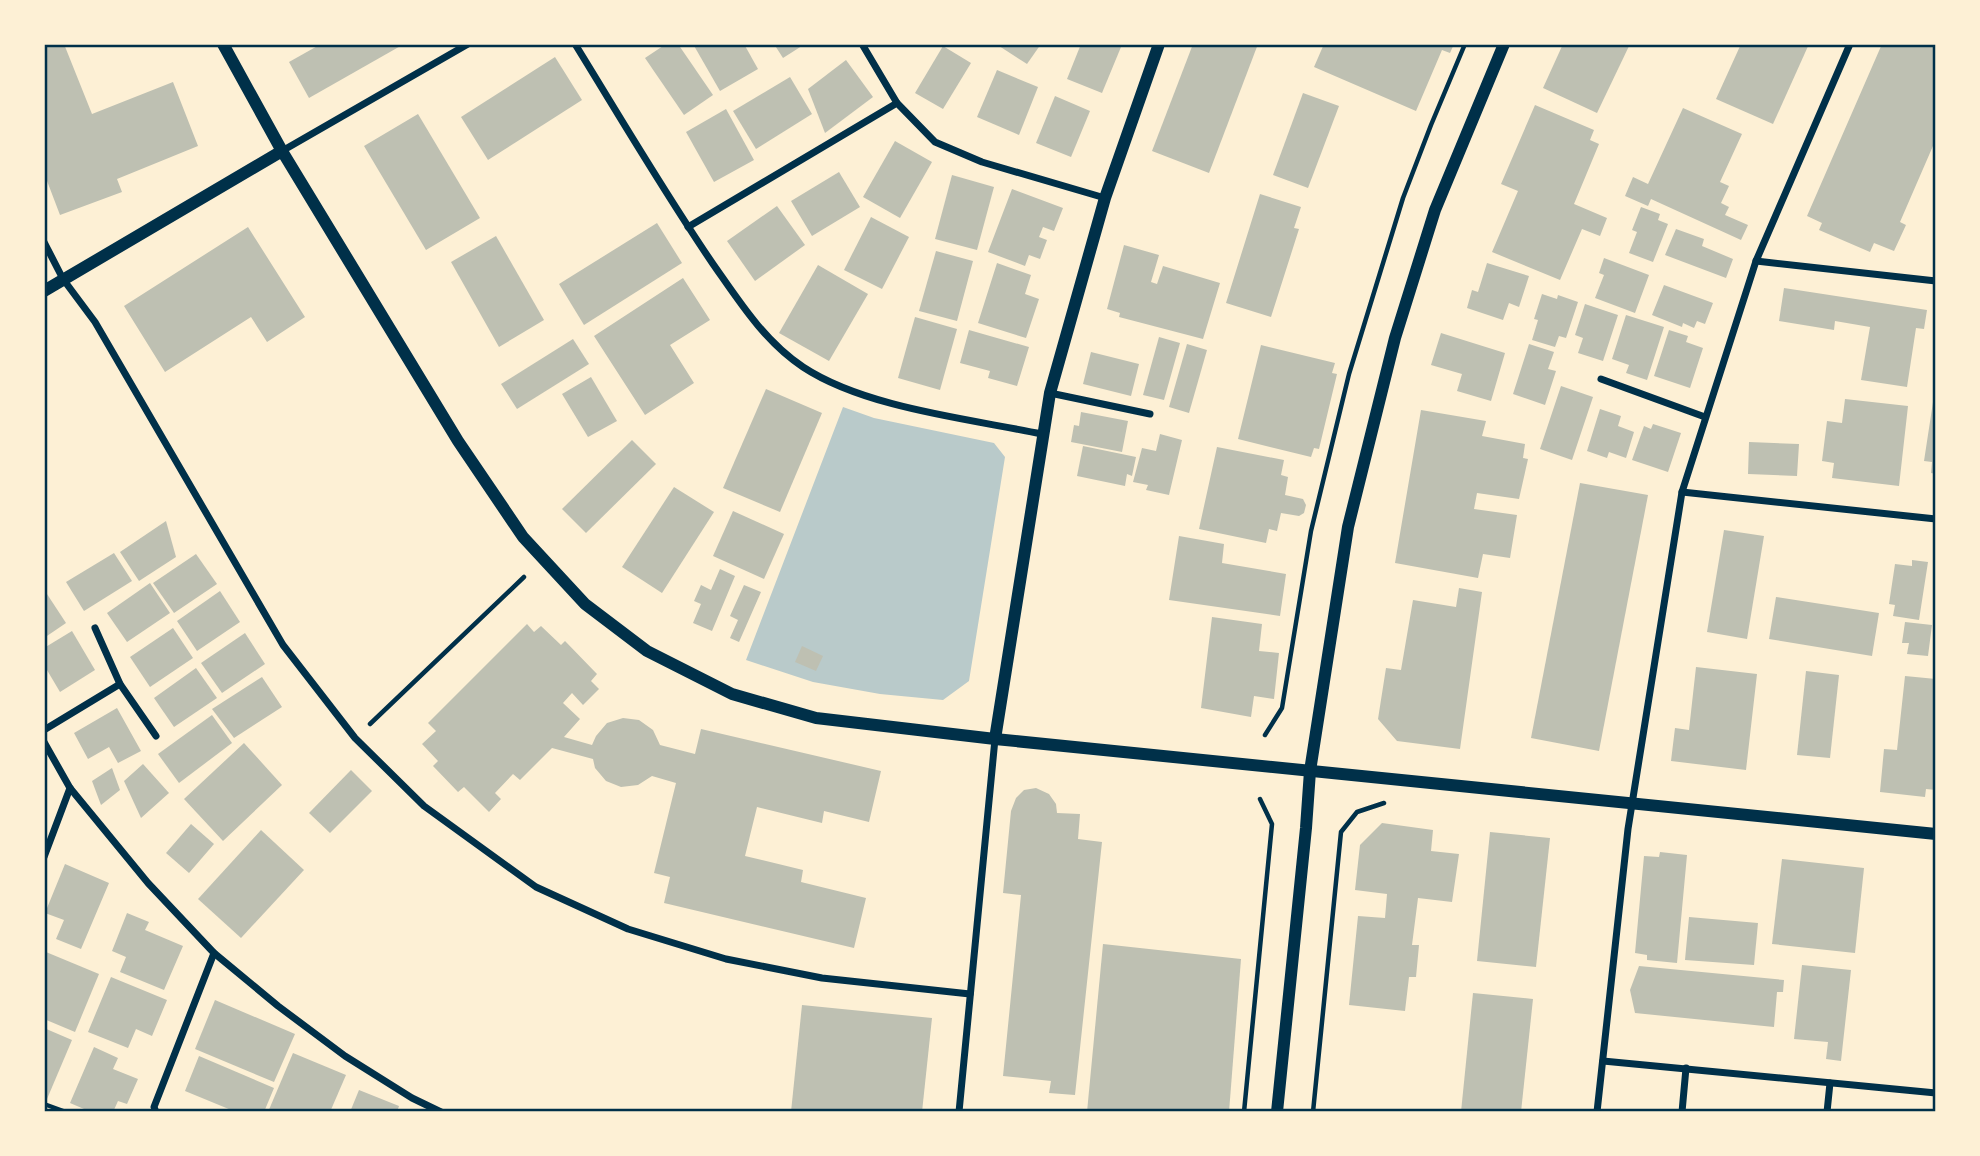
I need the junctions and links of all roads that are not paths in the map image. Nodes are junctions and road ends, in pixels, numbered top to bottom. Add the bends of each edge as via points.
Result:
1 (223, 44) edge
2 (468, 44) edge
3 (575, 44) edge
4 (862, 44) edge
5 (1158, 44) edge
6 (1504, 44) edge
7 (1850, 44) edge
8 (897, 103) junction
9 (282, 151) junction
10 (1105, 198) junction
11 (688, 227) junction
12 (44, 242) edge
13 (1756, 261) junction
14 (63, 279) junction
15 (1936, 281) edge
16 (44, 291) edge
17 (1601, 379) dead end
18 (1050, 393) junction
19 (1150, 414) dead end
20 (1705, 417) junction
21 (1042, 434) junction
22 (1682, 492) junction
23 (1936, 519) edge
24 (95, 628) dead end
25 (120, 684) junction
26 (44, 730) edge
27 (156, 736) dead end
28 (995, 739) junction
29 (44, 743) edge
30 (1310, 771) junction
31 (70, 788) junction
32 (1632, 802) junction
33 (1936, 834) edge
34 (44, 857) edge
35 (214, 953) junction
36 (970, 994) junction
37 (1603, 1060) junction
38 (1686, 1068) junction
39 (1830, 1083) junction
40 (1936, 1093) edge
41 (156, 1112) edge
42 (441, 1112) edge
43 (959, 1112) edge
44 (1277, 1112) edge
45 (1597, 1112) edge
46 (1682, 1112) edge
47 (1827, 1112) edge

1 - 9 street
2 - 9 street
3 - 11 street
4 - 8 street
5 - 10 street
6 - 30 street via 1435,210 1395,338 1348,527
7 - 13 street
8 - 10 street via 935,142 982,162
8 - 11 street
9 - 14 street
9 - 28 street via 458,442 523,537 585,604 647,651 732,694 816,718
10 - 18 street
11 - 21 street via 757,327 803,367 856,393
12 - 14 street
13 - 15 street
13 - 20 street
14 - 16 street
14 - 36 street via 95,322 284,645 355,738 424,806 536,887 628,929 726,959 822,978
17 - 20 street
18 - 19 street
18 - 21 street
20 - 22 street
21 - 28 street
22 - 23 street
22 - 32 street
24 - 25 street
25 - 26 street
25 - 27 street
28 - 30 street
28 - 36 street
29 - 31 street
30 - 32 street
30 - 44 street
31 - 34 street
31 - 35 street via 148,883
32 - 33 street
32 - 37 street
35 - 41 street via 154,1107
35 - 42 street via 345,1056
36 - 43 street
37 - 38 street
37 - 45 street
38 - 39 street
38 - 46 street
39 - 40 street
39 - 47 street

